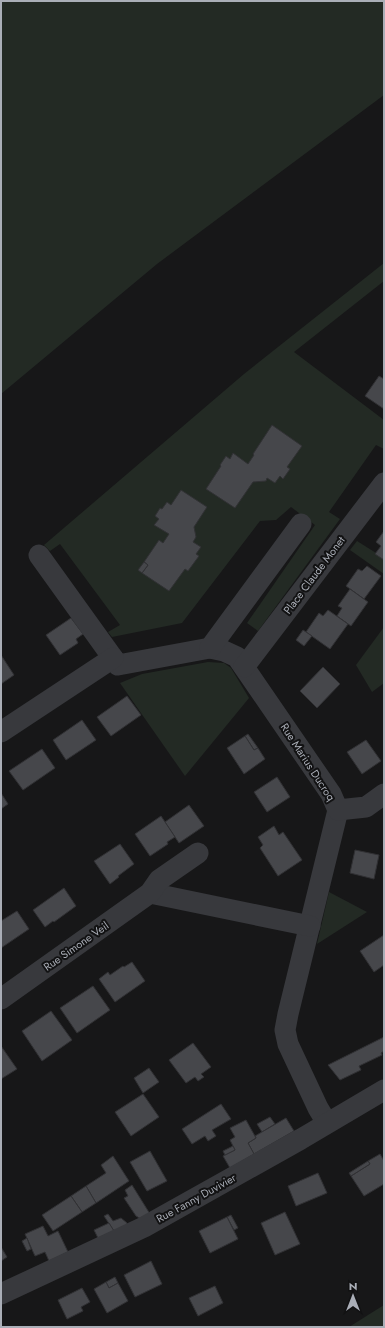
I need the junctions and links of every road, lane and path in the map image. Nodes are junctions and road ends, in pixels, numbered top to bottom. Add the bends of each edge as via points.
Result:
1 (384, 483) edge
2 (301, 524) dead end
3 (39, 555) dead end
4 (210, 648) junction
5 (113, 658) junction
6 (244, 667) junction
7 (1, 732) edge
8 (384, 794) edge
9 (338, 810) junction
10 (198, 852) dead end
11 (150, 893) junction
12 (310, 926) junction
13 (1, 999) edge
14 (384, 1090) edge
15 (327, 1123) junction
16 (1, 1294) edge

1 - 6 street, Place Claude Monet
2 - 4 street
3 - 5 street
4 - 5 street, Rue Marius Ducroq via 118,665
4 - 6 street, Rue Marius Ducroq via 237,657
5 - 7 street
6 - 9 street, Rue Marius Ducroq via 331,794
8 - 9 street via 366,807
9 - 12 street, Rue Marius Ducroq
10 - 11 street, Rue Simone Veil via 160,880
11 - 12 street
11 - 13 street, Rue Simone Veil
12 - 15 street, Rue Marius Ducroq via 285,1030 286,1038
14 - 15 street, Rue Fanny Duvivier
15 - 16 street, Rue Fanny Duvivier via 144,1227

